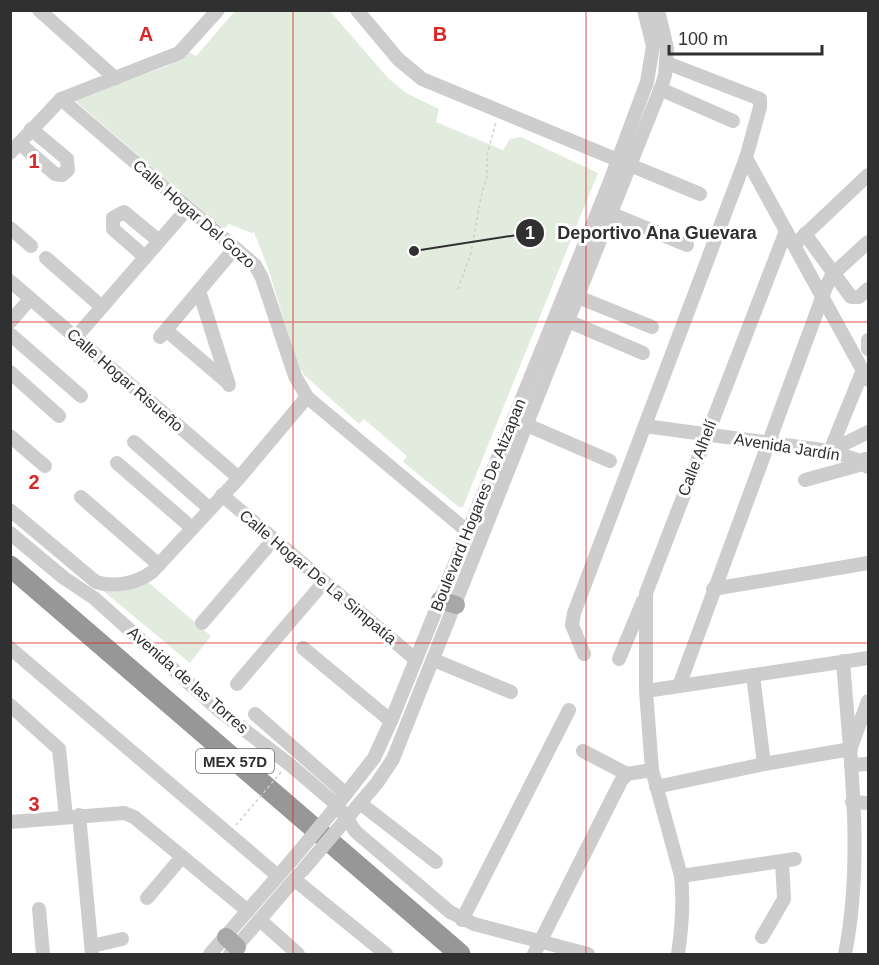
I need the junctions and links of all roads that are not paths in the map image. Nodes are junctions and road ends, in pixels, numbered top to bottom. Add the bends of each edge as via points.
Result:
1 (39, 10) edge
2 (357, 10) edge
3 (644, 10) edge
4 (658, 10) edge
5 (217, 11) edge
6 (667, 63) junction
7 (115, 78) junction
8 (660, 89) junction
9 (61, 99) junction
10 (733, 121) dead end
11 (31, 129) junction
12 (15, 148) edge
13 (746, 158) junction
14 (624, 163) junction
15 (868, 175) edge
16 (700, 194) dead end
17 (188, 208) junction
18 (612, 214) junction
19 (10, 228) edge
20 (786, 231) junction
21 (805, 234) junction
22 (159, 241) junction
23 (868, 242) edge
24 (794, 245) junction
25 (32, 246) dead end
26 (687, 246) dead end
27 (235, 248) junction
28 (145, 257) junction
29 (46, 258) dead end
30 (832, 275) junction
31 (10, 281) edge
32 (868, 289) edge
33 (199, 291) junction
34 (578, 297) junction
35 (822, 297) junction
36 (30, 299) junction
37 (102, 307) junction
38 (568, 321) junction
39 (10, 322) edge
40 (652, 327) dead end
41 (10, 334) edge
42 (76, 337) junction
43 (868, 340) edge
44 (868, 349) edge
45 (643, 353) dead end
46 (10, 372) edge
47 (866, 375) edge
48 (81, 396) dead end
49 (307, 397) junction
50 (59, 416) dead end
51 (526, 424) junction
52 (645, 426) junction
53 (868, 432) edge
54 (705, 435) junction
55 (10, 436) edge
56 (134, 442) dead end
57 (767, 444) junction
58 (830, 451) junction
59 (610, 461) dead end
60 (864, 462) edge
61 (117, 463) dead end
62 (45, 466) dead end
63 (239, 478) junction
64 (805, 480) dead end
65 (222, 495) junction
66 (81, 497) dead end
67 (209, 508) junction
68 (10, 510) edge
69 (192, 528) junction
70 (467, 531) junction
71 (10, 533) edge
72 (274, 540) junction
73 (868, 563) edge
74 (159, 565) junction
75 (10, 566) edge
76 (324, 582) junction
77 (10, 585) edge
78 (713, 590) junction
79 (646, 593) junction
80 (448, 603) junction
81 (202, 623) dead end
82 (10, 648) edge
83 (303, 648) dead end
84 (584, 654) dead end
85 (868, 657) edge
86 (415, 659) junction
87 (619, 659) dead end
88 (434, 660) junction
89 (843, 661) junction
90 (753, 675) junction
91 (237, 684) dead end
92 (679, 686) junction
93 (646, 691) junction
94 (511, 692) dead end
95 (868, 701) edge
96 (10, 705) edge
97 (570, 710) dead end
98 (255, 714) dead end
99 (391, 722) junction
100 (850, 749) junction
101 (583, 751) dead end
102 (764, 764) junction
103 (868, 764) edge
104 (851, 765) junction
105 (652, 770) junction
106 (627, 774) junction
107 (656, 787) junction
108 (346, 794) junction
109 (360, 802) junction
110 (852, 802) junction
111 (868, 803) edge
112 (334, 809) junction
113 (73, 816) junction
114 (344, 821) junction
115 (10, 822) edge
116 (868, 851) edge
117 (854, 852) junction
118 (182, 857) junction
119 (436, 862) dead end
120 (299, 875) junction
121 (278, 876) junction
122 (681, 876) junction
123 (147, 898) dead end
124 (39, 909) dead end
125 (248, 911) junction
126 (260, 920) junction
127 (462, 920) junction
128 (762, 937) dead end
129 (122, 939) dead end
130 (231, 946) edge
131 (537, 949) edge
132 (92, 950) edge
133 (43, 954) edge
134 (210, 954) edge
135 (298, 954) edge
136 (386, 954) edge
137 (440, 954) edge
138 (460, 954) edge
139 (588, 954) edge
140 (678, 954) edge
141 (845, 954) edge

1 - 7 street
2 - 14 street via 398,59 435,86
3 - 14 street, Boulevard Hogares De Atizapan via 653,46 652,61
4 - 6 street
5 - 7 street via 179,53
6 - 8 street, Boulevard Hogares De Atizapan
6 - 13 street via 760,99
7 - 9 street
8 - 10 street
8 - 14 street, Boulevard Hogares De Atizapan
9 - 11 street
9 - 17 street, Calle Hogar Del Gozo
11 - 12 street
11 - 12 street via 67,159 68,170 62,175 55,174
13 - 20 street
13 - 52 street
14 - 16 street
14 - 18 street, Boulevard Hogares De Atizapan
14 - 70 street, Boulevard Hogares De Atizapan
15 - 21 street
17 - 22 street
17 - 27 street, Calle Hogar Del Gozo
18 - 26 street
18 - 34 street, Boulevard Hogares De Atizapan
19 - 25 street
20 - 24 street
20 - 54 street, Calle Alhelí
21 - 24 street
21 - 30 street
22 - 28 street
22 - 28 street via 127,213 117,214 111,222 113,229
23 - 30 street
24 - 35 street
27 - 33 street
27 - 49 street, Calle Hogar Del Gozo via 255,265 262,278 295,376
28 - 37 street
29 - 37 street
30 - 32 street via 851,297 859,297
30 - 35 street
31 - 36 street, Calle Hogar Risueño
33 - 33 street via 225,390 163,333
34 - 38 street, Boulevard Hogares De Atizapan
34 - 40 street
35 - 47 street
35 - 57 street
36 - 39 street
36 - 42 street, Calle Hogar Risueño
37 - 42 street
38 - 45 street
38 - 51 street, Boulevard Hogares De Atizapan
41 - 48 street
42 - 63 street, Calle Hogar Risueño
43 - 44 street
46 - 50 street
47 - 58 street
49 - 63 street
49 - 70 street, Calle Hogar Del Gozo
51 - 59 street
51 - 80 street, Boulevard Hogares De Atizapan
52 - 54 street, Avenida Jardín
52 - 84 street via 574,612 574,631
53 - 58 street
54 - 57 street, Avenida Jardín
54 - 79 street, Calle Alhelí
55 - 62 street
56 - 67 street
57 - 58 street, Avenida Jardín
57 - 78 street
58 - 60 street, Avenida Jardín
60 - 64 street
61 - 69 street
63 - 65 street
65 - 67 street
65 - 72 street, Calle Hogar De La Simpatía
66 - 74 street
67 - 69 street
68 - 74 street via 96,582 111,585 142,579
69 - 74 street
70 - 80 street, Boulevard Hogares De Atizapan
71 - 112 street, Avenida de las Torres via 94,598 221,712 289,764
72 - 76 street, Calle Hogar De La Simpatía
72 - 81 street
73 - 78 street
75 - 138 highway, MEX 57D
76 - 86 street, Calle Hogar De La Simpatía
76 - 91 street
77 - 137 highway, MEX 57D
78 - 92 street
79 - 87 street
79 - 93 street, Calle Alhelí
80 - 86 street, Boulevard Hogares De Atizapan
80 - 88 street, Boulevard Hogares De Atizapan
82 - 121 street
83 - 99 street
85 - 89 street
86 - 99 street, Boulevard Hogares De Atizapan
88 - 94 street
88 - 109 street, Boulevard Hogares De Atizapan via 393,759
89 - 90 street
89 - 100 street
90 - 92 street
90 - 102 street
92 - 93 street
93 - 105 street, Calle Alhelí
95 - 100 street
96 - 113 street via 59,749
97 - 127 street
98 - 108 street
99 - 108 street, Boulevard Hogares De Atizapan via 374,758
100 - 102 street
100 - 104 street
101 - 106 street
102 - 107 street
103 - 104 street
104 - 110 street
105 - 106 street
105 - 107 street, Calle Alhelí
106 - 131 street
107 - 122 street, Calle Alhelí
108 - 112 street, Boulevard Hogares De Atizapan
109 - 114 street, Boulevard Hogares De Atizapan
109 - 119 street
110 - 111 street
110 - 117 street
112 - 114 street, Avenida de las Torres
112 - 121 street, Boulevard Hogares De Atizapan, bridge
113 - 115 street
113 - 118 street via 114,812 134,817
113 - 132 street
114 - 120 street, Boulevard Hogares De Atizapan, bridge
114 - 127 street, Avenida de las Torres
116 - 117 street
117 - 141 street via 854,898
118 - 123 street
118 - 125 street
120 - 126 street, Boulevard Hogares De Atizapan
120 - 136 street
121 - 125 street, Boulevard Hogares De Atizapan
122 - 128 street via 788,860 784,898
122 - 140 street, Calle Alhelí via 684,912
124 - 133 street
125 - 130 street, Boulevard Hogares De Atizapan
126 - 130 street, Boulevard Hogares De Atizapan
126 - 135 street
127 - 131 street, Avenida de las Torres
129 - 132 street
130 - 134 street, Boulevard Hogares De Atizapan
131 - 139 street, Avenida de las Torres

